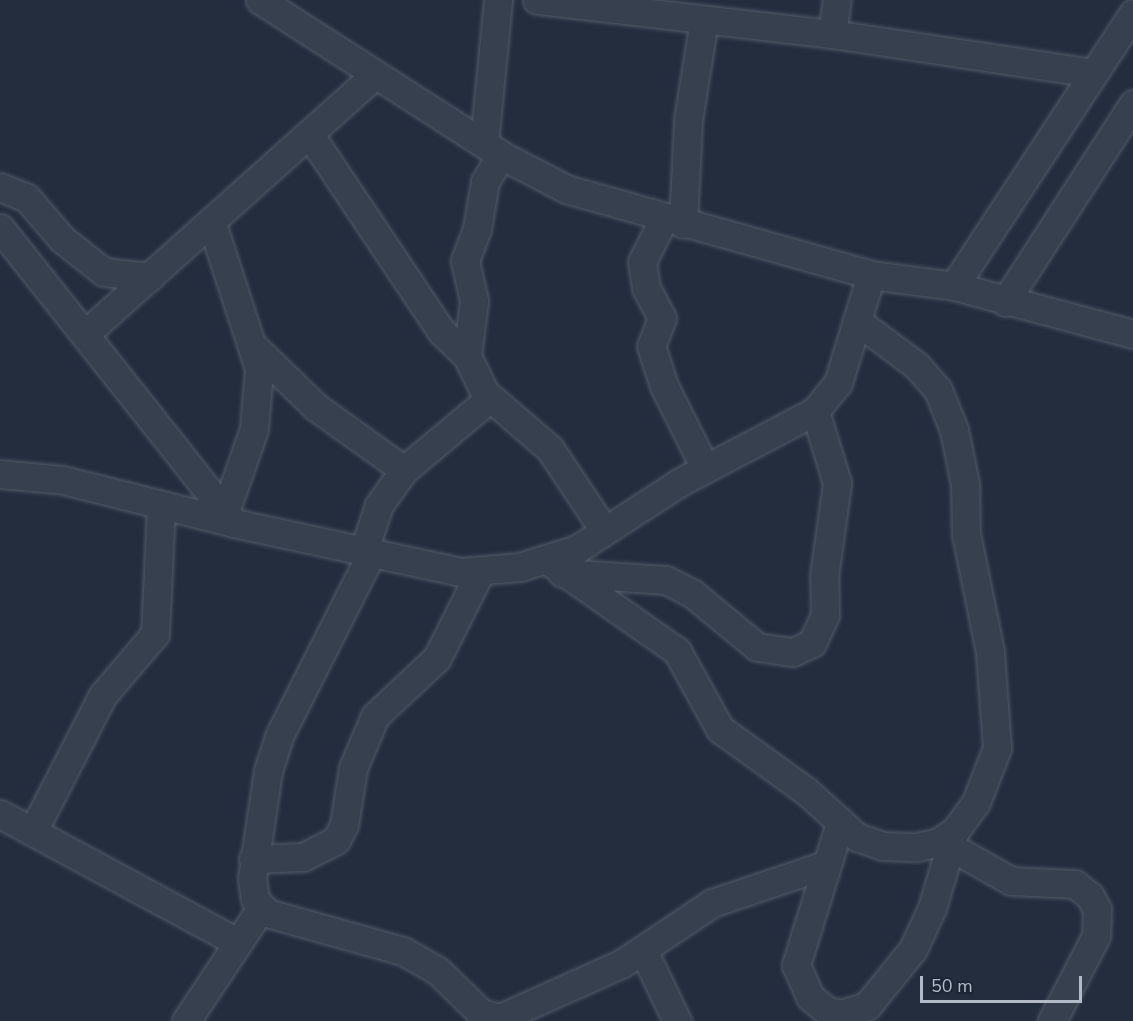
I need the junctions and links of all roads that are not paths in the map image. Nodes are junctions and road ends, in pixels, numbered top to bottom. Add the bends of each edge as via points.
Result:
1 (260, 0) edge
2 (498, 0) edge
3 (537, 0) edge
4 (837, 0) edge
5 (1133, 14) edge
6 (704, 20) junction
7 (832, 33) junction
8 (1092, 73) junction
9 (374, 76) junction
10 (1133, 104) edge
11 (310, 135) junction
12 (493, 149) junction
13 (0, 187) edge
14 (674, 221) junction
15 (212, 224) junction
16 (0, 228) edge
17 (871, 275) junction
18 (150, 277) junction
19 (954, 286) junction
20 (1005, 302) junction
21 (857, 321) junction
22 (85, 334) junction
23 (1133, 334) edge
24 (253, 346) junction
25 (467, 356) junction
26 (490, 398) junction
27 (814, 411) junction
28 (705, 468) junction
29 (404, 470) junction
30 (0, 474) edge
31 (161, 505) junction
32 (230, 518) junction
33 (604, 530) junction
34 (368, 551) junction
35 (555, 567) junction
36 (481, 570) junction
37 (0, 814) edge
38 (840, 823) junction
39 (34, 829) junction
40 (953, 839) junction
41 (253, 859) junction
42 (825, 865) junction
43 (261, 908) junction
44 (237, 942) junction
45 (643, 950) junction
46 (472, 1013) edge
47 (855, 1015) edge
48 (186, 1021) edge
49 (677, 1021) edge
50 (1052, 1021) edge

1 - 9 street
2 - 12 street
3 - 6 street
4 - 7 street
5 - 8 street
6 - 7 street
6 - 14 street
7 - 8 street
8 - 19 street
9 - 11 street
9 - 12 street
10 - 20 street
11 - 15 street
11 - 25 street via 442,332
12 - 14 street via 566,189
12 - 25 street via 477,229 464,268 474,301
13 - 18 street via 27,198 62,240 104,272
14 - 17 street
14 - 28 street via 642,262 646,288 662,318 651,346 664,386
15 - 18 street
15 - 24 street
16 - 22 street
17 - 19 street
17 - 21 street
18 - 22 street
19 - 20 street
20 - 23 street
21 - 27 street via 838,383
21 - 40 street via 916,365 938,390 954,430 965,484 966,534 990,652 997,748 976,802
22 - 32 street
24 - 29 street via 316,407
24 - 32 street via 260,399
25 - 26 street via 476,382
26 - 29 street
26 - 33 street via 550,449
27 - 28 street
27 - 35 street via 837,483 824,576 825,615 812,643 793,652 758,646 693,594 666,580
28 - 33 street
29 - 34 street via 379,505
30 - 31 street via 63,480
31 - 32 street
31 - 39 street via 155,634 103,695
32 - 34 street
33 - 35 street
34 - 36 street via 460,572
34 - 41 street via 280,734
35 - 36 street
35 - 38 street via 677,651 720,729 806,791
36 - 41 street via 437,658 375,716 356,757 344,825 336,840 303,857
37 - 39 street
38 - 40 street via 857,837 883,846 917,847
38 - 42 street
39 - 44 street via 179,915
40 - 47 street via 913,949 875,997
40 - 50 street via 1011,881 1075,884 1097,909 1096,936
41 - 43 street via 252,890
42 - 45 street via 712,903
42 - 47 street via 796,965 802,985 827,1011
43 - 44 street
43 - 46 street via 276,917 403,951 438,972
44 - 48 street
45 - 46 street via 515,1015 491,1017
45 - 49 street

